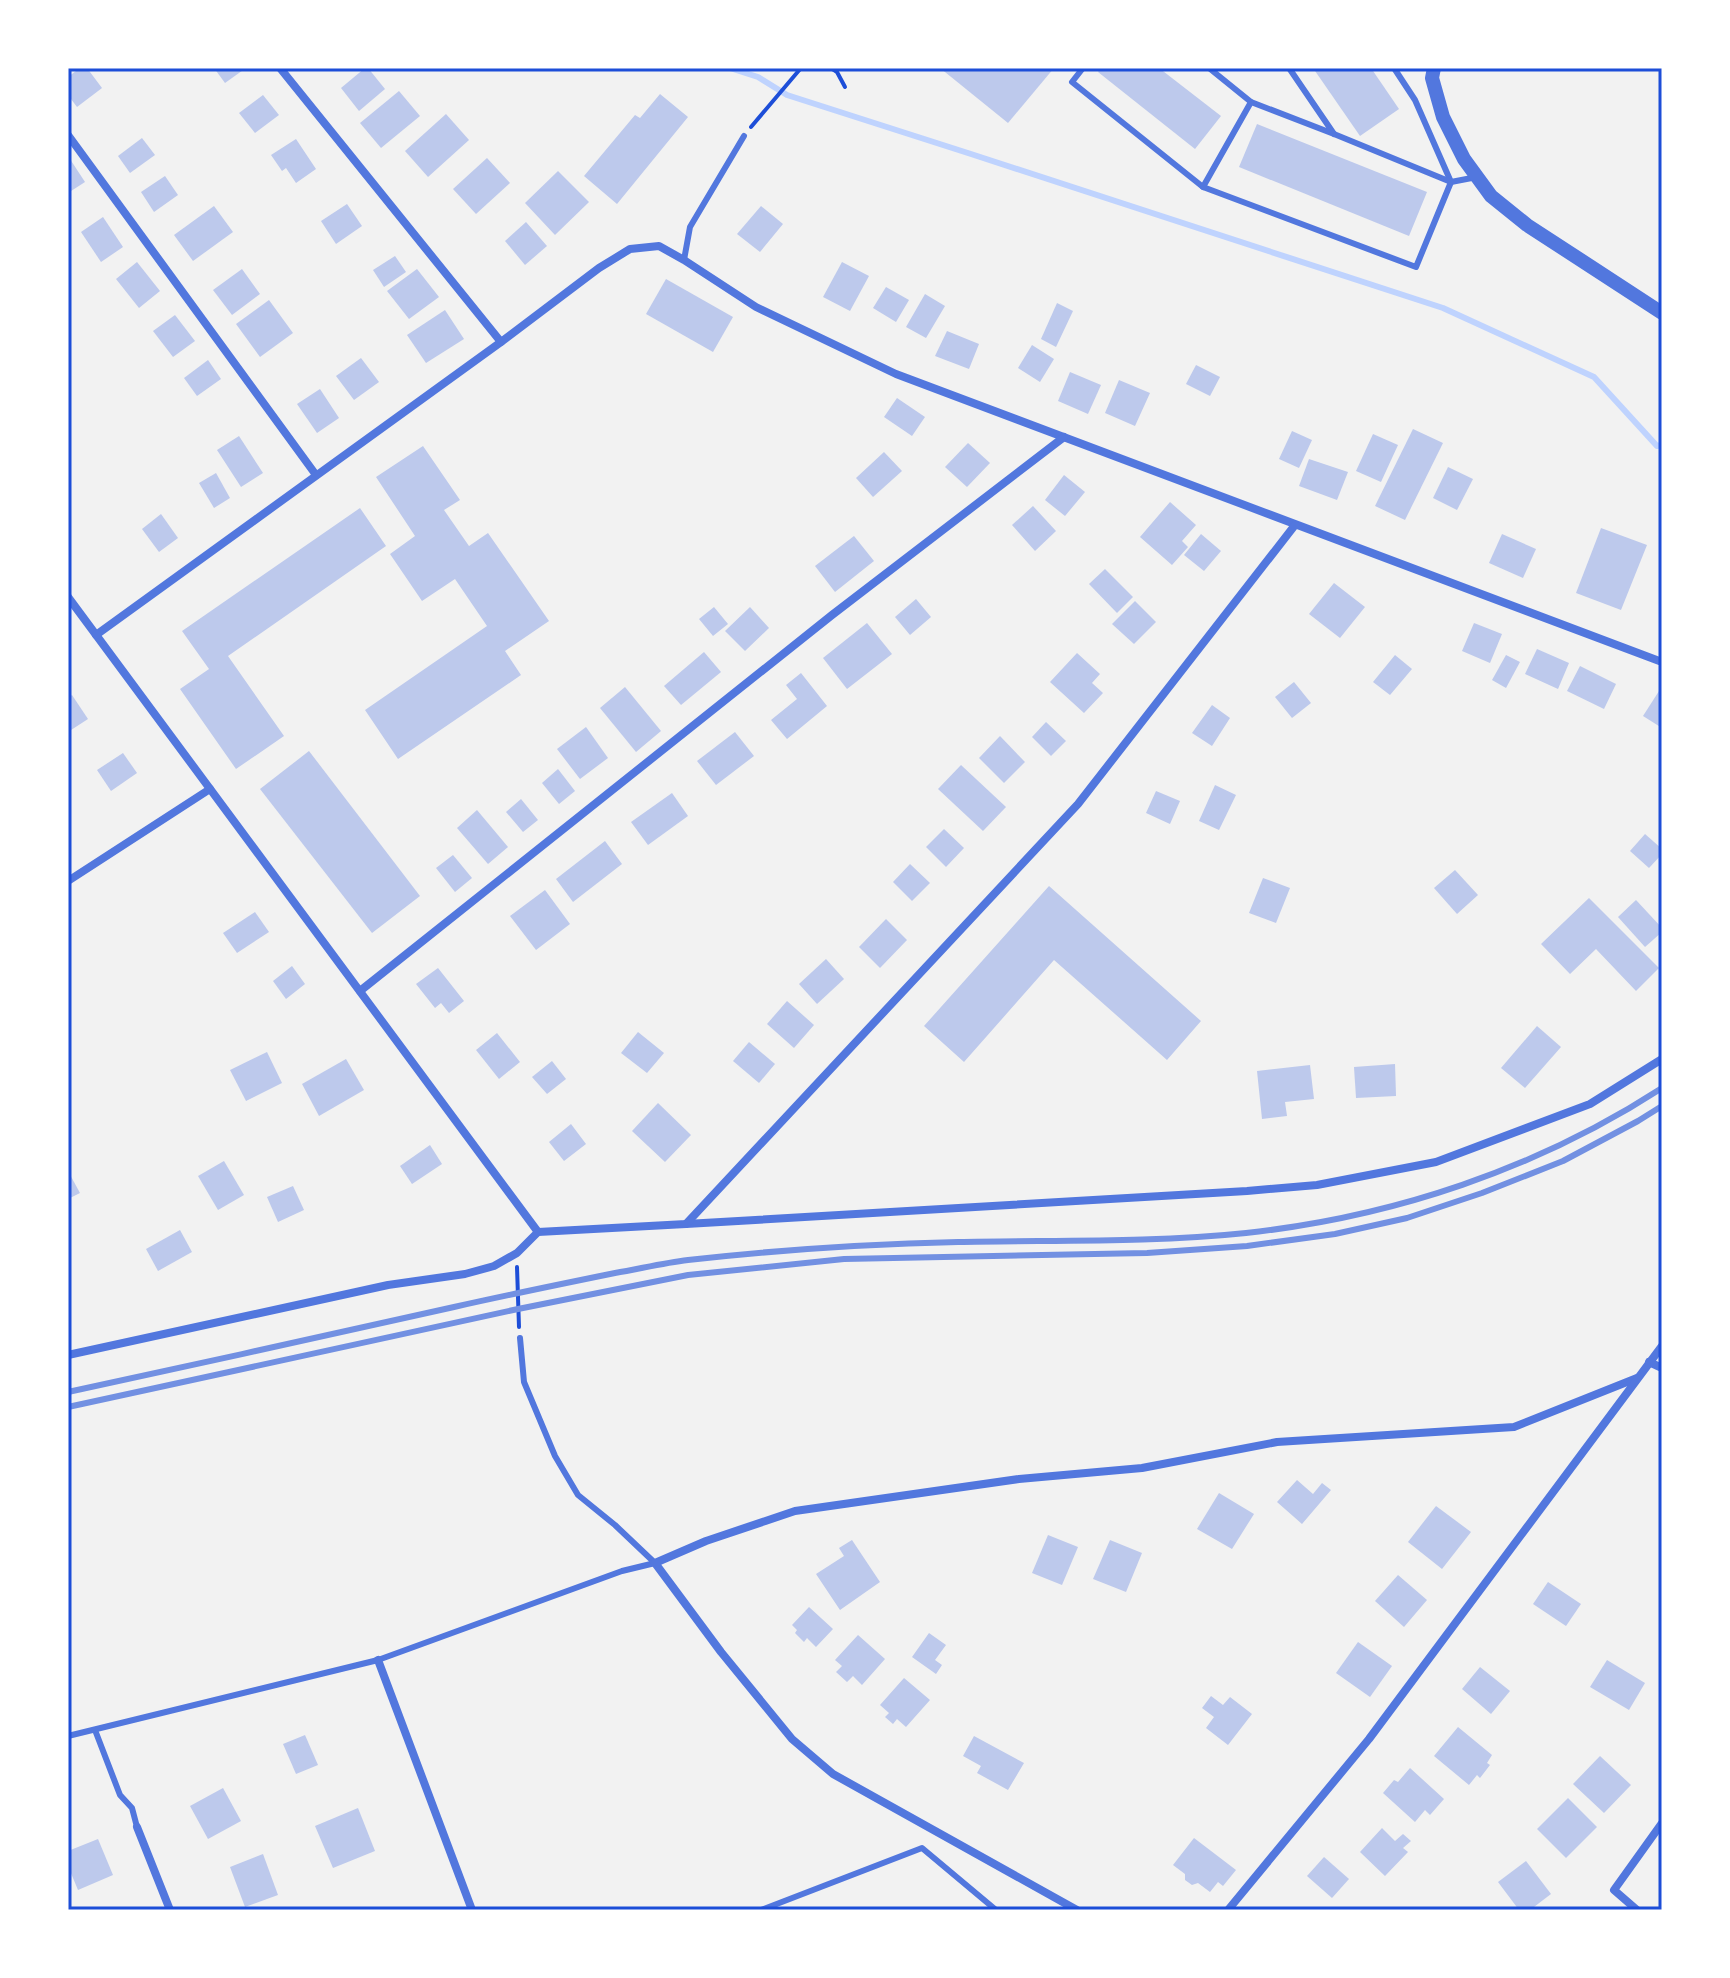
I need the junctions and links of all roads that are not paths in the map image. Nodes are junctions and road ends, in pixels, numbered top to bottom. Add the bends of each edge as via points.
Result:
1 (280, 68) edge
2 (1083, 68) edge
3 (1209, 68) edge
4 (1289, 68) edge
5 (1394, 68) edge
6 (1431, 71) edge
7 (1251, 102) junction
8 (1334, 134) junction
9 (68, 135) edge
10 (744, 136) road end
11 (1477, 177) junction
12 (1451, 182) junction
13 (1203, 187) junction
14 (684, 260) junction
15 (1662, 313) edge
16 (501, 342) junction
17 (1064, 437) junction
18 (316, 475) junction
19 (1295, 525) junction
20 (68, 597) edge
21 (96, 635) junction
22 (1662, 662) edge
23 (210, 789) junction
24 (68, 881) edge
25 (360, 991) junction
26 (1662, 1059) edge
27 (686, 1224) junction
28 (538, 1232) junction
29 (520, 1338) road end
30 (1662, 1346) edge
31 (68, 1355) edge
32 (1649, 1362) junction
33 (1662, 1368) edge
34 (1637, 1378) junction
35 (655, 1563) junction
36 (378, 1660) junction
37 (95, 1730) junction
38 (68, 1736) edge
39 (1662, 1823) edge
40 (137, 1827) joint
41 (774, 1908) edge
42 (170, 1910) edge
43 (472, 1910) edge
44 (761, 1910) edge
45 (996, 1910) edge
46 (1077, 1910) edge
47 (1228, 1910) edge
48 (1637, 1910) edge

1 - 16 street
2 - 13 lane via 1072,82
3 - 7 lane
4 - 8 lane
5 - 12 lane via 1415,100
6 - 11 street via 1443,117
7 - 8 lane
7 - 13 lane
8 - 12 lane
9 - 18 street
10 - 14 lane via 690,227
11 - 12 lane
11 - 15 street via 1491,196 1527,225
12 - 13 lane via 1416,267
14 - 16 street via 659,246 630,249
14 - 17 street via 756,307 896,374
16 - 18 street
17 - 19 street
17 - 25 street
18 - 21 street
19 - 22 street
19 - 27 street via 1078,804
20 - 21 street
21 - 23 street
23 - 24 street
23 - 25 street
25 - 28 street
26 - 27 street via 1590,1104 1436,1162 1317,1185
27 - 28 street
28 - 31 street via 517,1253 465,1274 388,1285
29 - 35 lane via 524,1382 578,1495
30 - 32 street
32 - 33 street
32 - 34 street
34 - 35 street via 1514,1427 1277,1442 1142,1468 1019,1479 795,1511
34 - 47 street via 1369,1739
35 - 36 lane
35 - 46 street via 792,1739 833,1774
36 - 37 lane
36 - 43 street
37 - 38 lane
37 - 40 lane
39 - 48 street via 1614,1890
40 - 42 street
41 - 44 lane
41 - 45 lane via 922,1848

